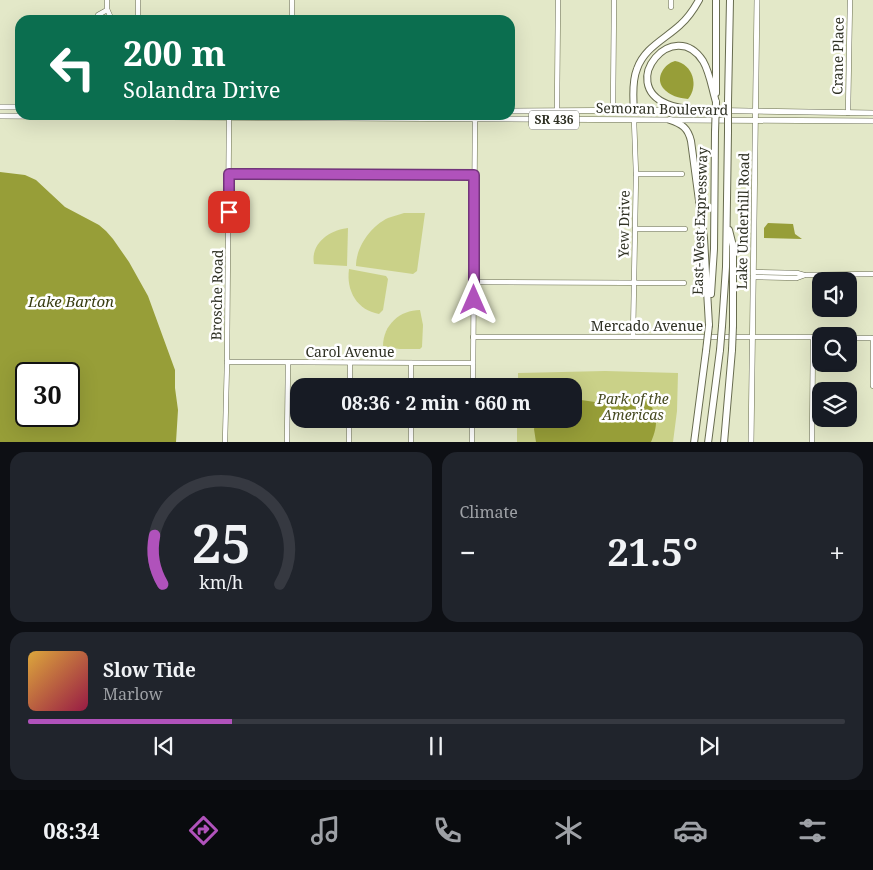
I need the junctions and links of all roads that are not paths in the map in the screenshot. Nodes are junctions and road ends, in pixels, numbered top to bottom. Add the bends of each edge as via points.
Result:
1 (107, 0) edge
2 (138, 0) edge
3 (292, 0) edge
4 (558, 0) edge
5 (614, 0) edge
6 (671, 0) edge
7 (698, 0) edge
8 (716, 0) edge
9 (730, 0) edge
10 (757, 0) edge
11 (850, 0) edge
12 (671, 7) dead end
13 (107, 10) junction
14 (98, 15) edge
15 (109, 15) edge
16 (138, 15) edge
17 (292, 15) edge
18 (716, 102) junction
19 (0, 107) edge
20 (15, 107) edge
21 (697, 110) junction
22 (515, 111) edge
23 (557, 111) junction
24 (613, 111) junction
25 (634, 111) junction
26 (755, 111) junction
27 (848, 112) junction
28 (873, 113) edge
29 (0, 116) edge
30 (15, 116) edge
31 (515, 118) edge
32 (229, 120) edge
33 (475, 120) edge
34 (634, 120) junction
35 (670, 120) junction
36 (755, 121) junction
37 (873, 122) edge
38 (229, 174) junction
39 (636, 174) junction
40 (682, 174) dead end
41 (474, 175) junction
42 (727, 221) junction
43 (635, 229) junction
44 (685, 229) dead end
45 (873, 274) edge
46 (754, 275) junction
47 (474, 282) junction
48 (684, 283) dead end
49 (634, 284) junction
50 (709, 325) junction
51 (473, 337) junction
52 (634, 337) junction
53 (753, 337) junction
54 (812, 337) edge
55 (857, 338) edge
56 (873, 338) edge
57 (227, 362) junction
58 (288, 362) junction
59 (350, 363) junction
60 (411, 363) junction
61 (473, 364) junction
62 (813, 372) edge
63 (350, 378) edge
64 (411, 378) edge
65 (473, 378) edge
66 (873, 386) edge
67 (349, 428) edge
68 (411, 428) edge
69 (472, 428) edge
70 (224, 442) edge
71 (287, 442) edge
72 (349, 442) edge
73 (411, 442) edge
74 (472, 442) edge
75 (694, 442) edge
76 (708, 442) edge
77 (724, 442) edge
78 (751, 442) edge
79 (812, 442) edge

1 - 13 street
2 - 16 street
3 - 17 street
4 - 23 street
5 - 24 street
6 - 12 street
7 - 25 highway via 687,19 643,56 635,73
8 - 18 highway, East-West Expressway
9 - 42 highway, East-West Expressway, bridge
10 - 26 main road, Lake Underhill Road
11 - 27 street, Crane Place
13 - 14 street
13 - 15 street
18 - 21 highway via 707,70 698,54 682,47 664,50 648,70 649,86 666,104
18 - 50 highway, East-West Expressway, bridge
19 - 20 main road
21 - 25 main road, Semoran Boulevard / SR 436
21 - 26 main road, Semoran Boulevard / SR 436
22 - 23 main road, Semoran Boulevard / SR 436
23 - 24 main road, Semoran Boulevard / SR 436
24 - 25 main road, Semoran Boulevard / SR 436
25 - 34 main road, Yew Drive
26 - 27 main road, Semoran Boulevard / SR 436
26 - 36 main road, Lake Underhill Road
27 - 28 main road, Semoran Boulevard / SR 436
29 - 30 main road, Semoran Boulevard / SR 436
31 - 34 main road, Semoran Boulevard / SR 436
32 - 38 street, Brosche Road
33 - 41 street
34 - 35 main road, Semoran Boulevard / SR 436
34 - 39 street, Yew Drive
35 - 36 main road, Semoran Boulevard / SR 436
35 - 50 highway via 686,128 692,141 704,238
36 - 37 main road, Semoran Boulevard / SR 436
36 - 46 main road, Lake Underhill Road
38 - 41 street
38 - 57 street, Brosche Road
39 - 40 street
39 - 43 street, Yew Drive
41 - 47 street
42 - 76 highway, East-West Expressway, bridge via 720,350
42 - 77 highway, bridge via 733,246 733,326
43 - 44 street
43 - 49 street, Yew Drive
45 - 46 street via 804,275 797,278
46 - 53 main road, Lake Underhill Road
47 - 49 street
47 - 51 street
48 - 49 street
49 - 52 street, Yew Drive
50 - 75 highway, East-West Expressway, bridge
51 - 52 street, Mercado Avenue
51 - 61 street
52 - 53 street, Mercado Avenue
53 - 54 street, Mercado Avenue
53 - 78 main road, Lake Underhill Road
55 - 56 street
56 - 66 street
57 - 58 street, Carol Avenue
57 - 70 street, Brosche Road
58 - 59 street, Carol Avenue
58 - 71 street
59 - 60 street, Carol Avenue
59 - 63 street
60 - 61 street, Carol Avenue
60 - 64 street
61 - 65 street
62 - 79 street
67 - 72 street
68 - 73 street
69 - 74 street

